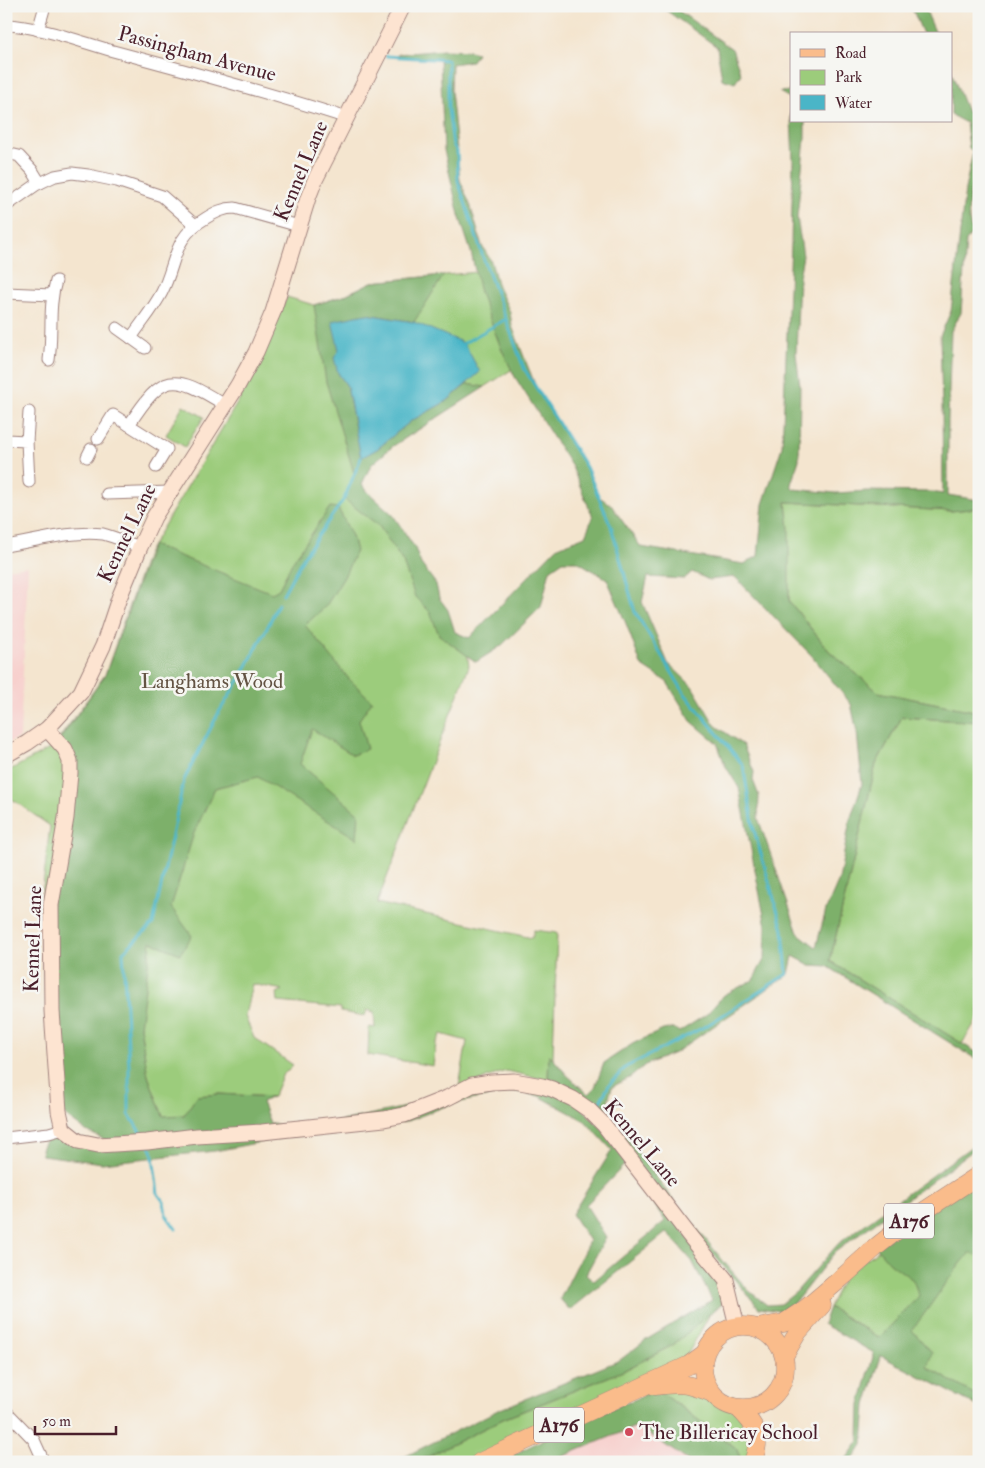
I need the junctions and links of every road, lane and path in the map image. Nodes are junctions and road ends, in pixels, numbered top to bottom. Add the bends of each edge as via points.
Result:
1 (45, 6) edge
2 (404, 6) edge
3 (6, 25) edge
4 (38, 30) junction
5 (347, 118) junction
6 (6, 153) edge
7 (40, 183) junction
8 (6, 206) edge
9 (194, 224) junction
10 (299, 226) junction
11 (56, 281) dead end
12 (6, 293) edge
13 (52, 295) junction
14 (117, 328) dead end
15 (131, 338) junction
16 (145, 348) dead end
17 (49, 360) dead end
18 (225, 404) junction
19 (29, 412) dead end
20 (129, 425) junction
21 (98, 439) dead end
22 (6, 440) edge
23 (27, 441) junction
24 (156, 467) dead end
25 (28, 482) dead end
26 (170, 492) junction
27 (106, 494) dead end
28 (6, 546) edge
29 (140, 547) junction
30 (46, 729) junction
31 (6, 755) edge
32 (63, 1129) junction
33 (6, 1138) edge
34 (979, 1175) edge
35 (845, 1275) junction
36 (737, 1326) junction
37 (757, 1328) junction
38 (704, 1354) junction
39 (784, 1356) junction
40 (637, 1389) junction
41 (712, 1393) junction
42 (738, 1408) junction
43 (6, 1410) edge
44 (44, 1462) edge
45 (480, 1462) edge
46 (753, 1462) edge

1 - 4 street
2 - 5 street, Kennel Lane
3 - 4 street, Passingham Avenue
4 - 5 street, Passingham Avenue
5 - 10 street, Kennel Lane via 315,180
6 - 7 street via 18,156
7 - 8 street
7 - 9 street via 72,173 117,181 162,196
9 - 10 street via 216,212 235,208
9 - 15 street via 173,258 161,294
10 - 18 street, Kennel Lane via 270,320 256,352
11 - 13 street
12 - 13 street
13 - 17 street
14 - 15 street
15 - 16 street
18 - 20 street via 189,385 165,383 153,391
18 - 26 street, Kennel Lane
19 - 23 street
20 - 21 street via 113,415
20 - 24 street via 167,449
22 - 23 street
23 - 25 street
26 - 27 street
26 - 29 street, Kennel Lane via 154,516
28 - 29 street via 91,534
29 - 30 street, Kennel Lane via 103,646 81,692
30 - 31 street
30 - 32 street, Kennel Lane via 65,750 70,761 66,818 51,905 52,1011
32 - 33 street
32 - 36 street, Kennel Lane via 78,1141 98,1145 262,1132 404,1115 472,1085 514,1081 542,1086 573,1099 604,1124 726,1280
34 - 35 main road, A176 via 909,1221
35 - 37 main road, A176 via 784,1323
35 - 39 main road, A176 via 798,1332
36 - 37 main road
36 - 38 main road via 716,1337
37 - 39 main road via 774,1338
38 - 40 main road, A176 via 689,1365
38 - 41 main road via 703,1374
39 - 42 main road via 785,1374 772,1398 756,1406
40 - 41 main road, A176 via 680,1383
40 - 45 main road, A176
41 - 42 main road via 724,1403
42 - 46 main road via 756,1428
43 - 44 street via 34,1440

